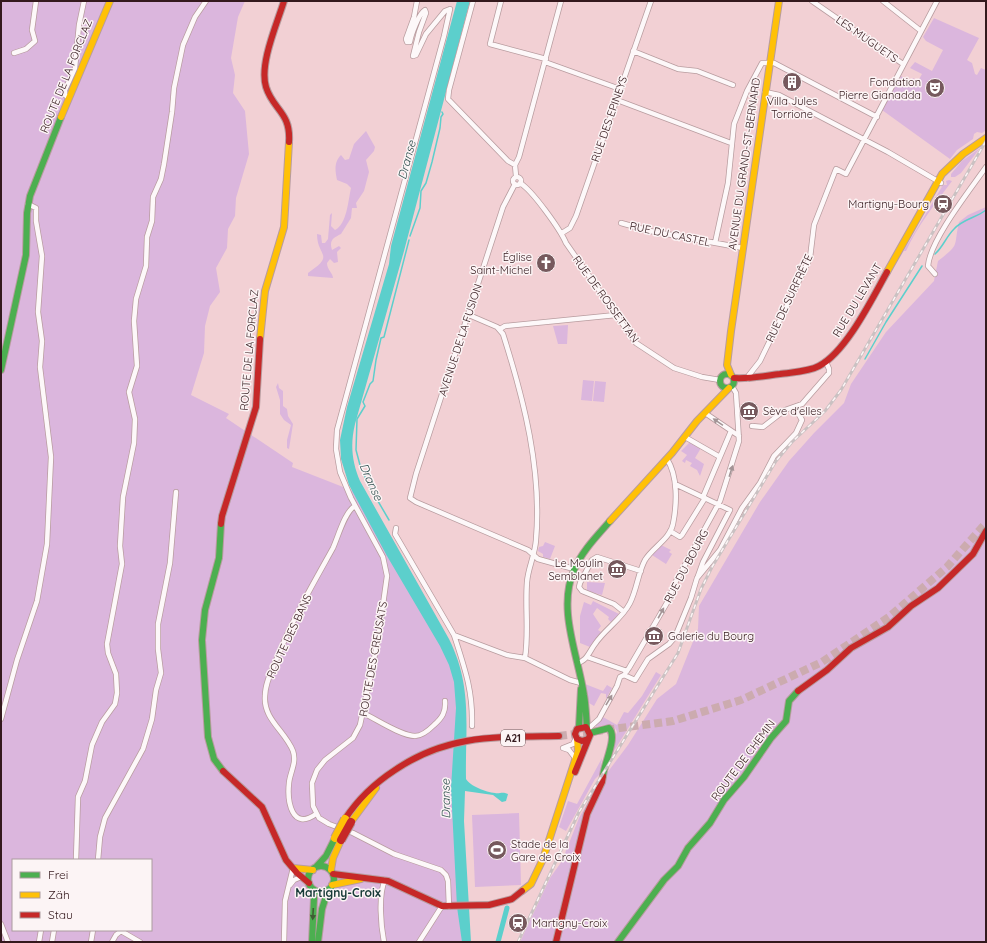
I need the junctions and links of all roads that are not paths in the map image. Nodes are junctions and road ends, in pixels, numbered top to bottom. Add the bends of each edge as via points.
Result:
1 (36, 1) edge
2 (84, 1) edge
3 (110, 1) edge
4 (206, 1) edge
5 (284, 1) edge
6 (417, 1) edge
7 (473, 1) edge
8 (501, 1) edge
9 (562, 1) edge
10 (651, 1) edge
11 (779, 1) edge
12 (812, 1) edge
13 (883, 1) edge
14 (937, 1) edge
15 (921, 31) junction
16 (633, 50) junction
17 (14, 53) dead end
18 (545, 60) junction
19 (770, 62) junction
20 (903, 64) junction
21 (733, 85) dead end
22 (620, 89) junction
23 (765, 92) junction
24 (69, 98) junction
25 (617, 100) junction
26 (877, 117) junction
27 (986, 138) edge
28 (864, 140) junction
29 (731, 143) junction
30 (515, 165) junction
31 (986, 167) edge
32 (516, 176) junction
33 (939, 182) junction
34 (520, 183) junction
35 (515, 184) junction
36 (28, 204) junction
37 (621, 223) dead end
38 (562, 233) junction
39 (715, 243) junction
40 (743, 248) junction
41 (935, 274) dead end
42 (469, 315) junction
43 (616, 315) junction
44 (500, 329) junction
45 (826, 362) junction
46 (1, 370) edge
47 (748, 379) junction
48 (728, 381) junction
49 (795, 408) junction
50 (705, 413) junction
51 (697, 421) junction
52 (752, 426) dead end
53 (732, 431) junction
54 (739, 436) junction
55 (685, 437) junction
56 (720, 457) junction
57 (666, 459) junction
58 (675, 484) junction
59 (176, 492) dead end
60 (704, 498) junction
61 (718, 504) junction
62 (355, 506) junction
63 (396, 528) dead end
64 (670, 531) junction
65 (986, 531) edge
66 (533, 555) junction
67 (574, 569) junction
68 (641, 571) junction
69 (697, 578) junction
70 (624, 612) junction
71 (454, 635) junction
72 (587, 657) junction
73 (525, 658) junction
74 (577, 663) junction
75 (626, 673) junction
76 (581, 684) junction
77 (445, 701) dead end
78 (363, 712) junction
79 (1, 719) edge
80 (472, 726) dead end
81 (586, 731) junction
82 (559, 736) tunnel mouth
83 (577, 738) junction
84 (575, 758) junction
85 (566, 792) junction
86 (316, 814) junction
87 (338, 839) junction
88 (76, 859) edge
89 (98, 859) edge
90 (293, 868) junction
91 (314, 868) junction
92 (332, 872) junction
93 (301, 877) junction
94 (368, 878) junction
95 (383, 880) junction
96 (310, 885) junction
97 (289, 886) junction
98 (330, 888) junction
99 (449, 907) junction
100 (1, 924) edge
101 (41, 931) edge
102 (54, 931) edge
103 (93, 931) edge
104 (123, 931) edge
105 (8, 942) edge
106 (39, 942) edge
107 (52, 942) edge
108 (91, 942) edge
109 (112, 942) edge
110 (140, 942) edge
111 (284, 942) edge
112 (312, 942) edge
113 (318, 942) edge
114 (384, 942) edge
115 (419, 942) edge
116 (556, 942) edge
117 (618, 942) edge

1 - 17 street via 32,30 35,41 26,49
2 - 24 street via 75,68 64,91 65,96
3 - 24 main road, ROUTE DE LA FORCLAZ
4 - 88 street via 195,17 183,45 174,88 164,164 153,197 146,266 136,299 134,320 137,366 129,392 135,419 134,443 123,497 120,544 122,564 107,644 116,674 117,693 115,704 103,719 92,745 85,781 78,797
5 - 90 main road, ROUTE DE LA FORCLAZ via 264,74 267,89 284,115 290,131 284,227 265,290 254,418 222,513 219,558 205,610 202,640 208,737 212,756 226,776 262,807 282,852
6 - 62 street, ROUTE DES CREUSATS via 407,42 410,42 412,31 422,12 425,10 426,13 418,32 413,56 416,55 426,34 445,11 450,9 337,430 338,468
7 - 30 street via 448,100 508,161
8 - 18 street via 490,44
9 - 18 street, AVENUE DE LA FUSION
10 - 16 street, RUE DES EPINEYS
11 - 19 main road, AVENUE DU GRAND-ST-BERNARD
12 - 20 street, LES MUGUETS
13 - 15 street
14 - 15 street
15 - 20 street
16 - 21 street via 678,69 697,71
16 - 22 street, RUE DES EPINEYS
18 - 22 street
18 - 30 street, AVENUE DE LA FUSION
19 - 23 main road, AVENUE DU GRAND-ST-BERNARD
19 - 26 street
19 - 29 street via 762,63 750,85 734,124
20 - 26 street
22 - 25 street, RUE DES EPINEYS
23 - 28 street via 779,95
23 - 40 main road, AVENUE DU GRAND-ST-BERNARD
24 - 36 main road, ROUTE DE LA FORCLAZ
25 - 29 street
25 - 38 street, RUE DES EPINEYS via 576,216 570,228
26 - 28 street
27 - 33 main road, RUE DU LEVANT via 956,161
28 - 33 street
28 - 47 street, RUE DE SURFRÊTE via 846,174 836,169 814,225 810,258 760,361
29 - 39 street via 728,183
30 - 32 street, AVENUE DE LA FUSION
31 - 41 street via 946,226 929,257 928,266
32 - 34 street, AVENUE DE LA FUSION via 520,178
32 - 35 street, AVENUE DE LA FUSION via 512,180
33 - 45 main road, RUE DU LEVANT via 848,338
34 - 35 street
34 - 38 street, RUE DE ROSSETTAN
35 - 42 street, AVENUE DE LA FUSION via 503,207
36 - 46 main road, ROUTE DE LA FORCLAZ via 26,254
36 - 79 street via 36,208 42,256 38,312 42,341 40,367 51,458 48,531 38,601 17,660
37 - 39 street, RUE DU CASTEL
38 - 43 street, RUE DE ROSSETTAN
39 - 40 street, RUE DU CASTEL
40 - 48 main road, AVENUE DU GRAND-ST-BERNARD via 727,365
42 - 44 street
42 - 66 street, AVENUE DE LA FUSION via 410,498 528,550
43 - 44 street via 505,326
43 - 48 street, RUE DE ROSSETTAN via 634,342 671,366 702,377
44 - 66 street via 525,410 533,461 537,510
45 - 47 main road, RUE DU LEVANT via 806,370
45 - 49 street via 829,373 802,404
47 - 48 main road, RUE DU LEVANT
48 - 50 main road
48 - 51 main road
48 - 54 street, RUE DU BOURG via 736,393
49 - 52 street via 785,410 763,427
49 - 69 street via 802,420 798,430 774,456 720,550
50 - 51 main road
53 -> 50 street
51 - 55 main road
53 - 54 street
53 - 56 street
61 -> 54 street, RUE DU BOURG via 732,469
55 - 56 street
55 - 57 main road
56 - 60 street
57 - 58 street via 672,469
57 - 67 main road via 590,543
58 - 60 street
58 - 64 street via 674,514
59 - 89 street via 170,563 158,624 161,672 152,719 144,747 108,812 100,837
60 - 61 street
60 - 64 street via 680,537
61 - 69 street via 730,510
75 -> 61 street, RUE DU BOURG via 668,601 675,583
62 - 78 street, ROUTE DES CREUSATS via 381,551 387,572 378,640
62 - 86 street, ROUTE DES BANS via 349,510 335,544 292,624 270,673 265,693 264,702 269,716 293,752 294,762 289,786 294,815 305,820
63 - 71 street via 395,534
64 - 68 street via 650,552
65 - 117 main road, ROUTE DE CHEMIN via 973,554 935,591 911,606 888,627 852,648 794,694 789,701 787,720 724,800 710,823 690,845 680,864 664,880
66 - 67 street via 538,559
66 - 73 street via 527,583
67 - 74 main road via 568,588 567,603
68 - 70 street via 632,600
68 - 70 street via 597,556 592,560 579,586 582,591 614,604
69 - 75 street via 692,598 675,636 669,644 645,662 636,680
70 - 72 street via 599,638
71 - 73 street via 508,655
71 - 80 street via 466,671 472,701
72 - 74 street
72 - 75 street
73 - 76 street
74 - 76 main road
81 -> 75 street, RUE DU BOURG via 599,718 618,686 620,677
76 - 81 main road
77 - 78 street via 444,713 440,719 417,736 407,734
78 - 86 street, ROUTE DES CREUSATS via 355,735 325,760 314,774 312,798
81 - 83 main road via 582,741
81 - 83 main road via 576,731
81 - 85 main road
81 - 116 main road via 609,728 613,739 600,786 587,814
82 - 87 main road, A21, bridge via 468,740 420,753 388,774 348,821
83 - 84 main road via 578,751
83 - 84 street via 573,744 563,748 569,750
84 - 85 main road
85 - 99 main road via 543,859 531,884 512,899 489,905
86 - 99 street via 322,821 353,833 394,854 441,870 448,881
87 - 91 main road, A21
87 - 92 main road, A21
90 - 91 main road
90 - 93 main road, ROUTE DE LA FORCLAZ
90 - 97 street
91 - 92 main road via 325,867
91 - 96 main road via 309,875
92 - 94 main road
92 - 98 main road via 334,880
93 - 96 main road, ROUTE DE LA FORCLAZ
93 - 97 street
94 - 95 main road
94 - 98 main road
95 - 99 main road
95 - 114 street via 381,894
96 - 98 main road via 319,892
96 -> 112 main road via 314,898
97 - 111 street via 284,908
98 - 113 main road via 322,909
99 - 115 street
100 - 105 street
101 - 106 street
102 - 107 street
103 - 108 street
104 - 109 street via 116,935
104 - 110 street

